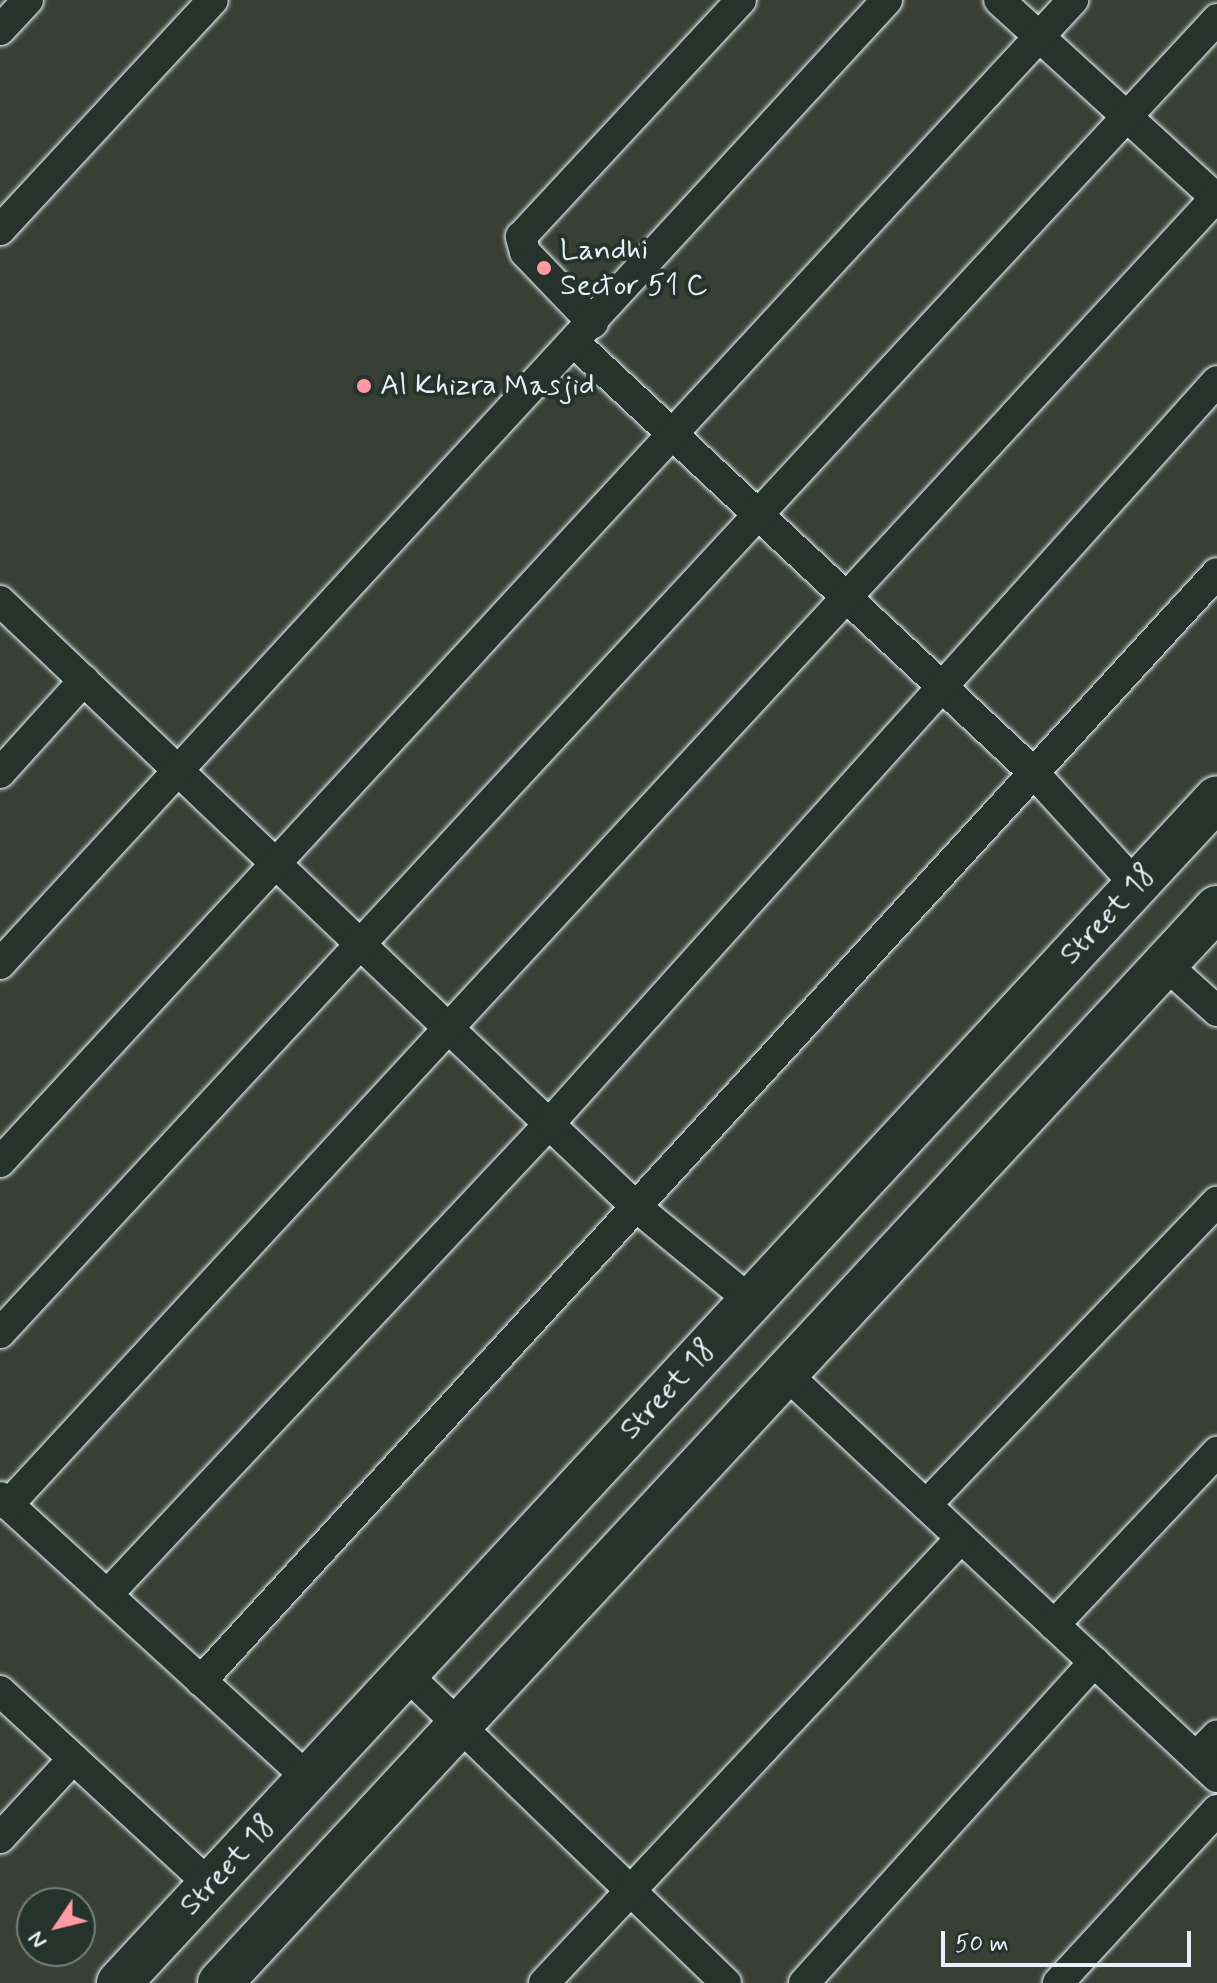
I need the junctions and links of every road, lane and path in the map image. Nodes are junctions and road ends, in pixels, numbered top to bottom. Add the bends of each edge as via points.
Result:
1 (28, 0) edge
2 (213, 0) edge
3 (741, 0) edge
4 (887, 0) edge
5 (999, 0) edge
6 (1073, 0) edge
7 (1217, 19) edge
8 (0, 30) edge
9 (1039, 36) junction
10 (1127, 116) junction
11 (1216, 198) edge
12 (0, 230) edge
13 (584, 333) junction
14 (1217, 381) edge
15 (673, 433) junction
16 (761, 515) junction
17 (1217, 573) edge
18 (846, 597) junction
19 (0, 601) edge
20 (84, 680) junction
21 (942, 688) junction
22 (1033, 772) junction
23 (0, 773) edge
24 (183, 773) junction
25 (1217, 798) edge
26 (275, 864) junction
27 (1136, 885) junction
28 (1217, 908) edge
29 (363, 948) junction
30 (0, 964) edge
31 (1165, 964) junction
32 (1217, 1011) edge
33 (447, 1028) junction
34 (549, 1124) junction
35 (0, 1162) edge
36 (1217, 1202) edge
37 (634, 1205) junction
38 (751, 1301) junction
39 (0, 1333) edge
40 (786, 1374) junction
41 (1217, 1452) edge
42 (4, 1501) edge
43 (926, 1505) junction
44 (961, 1538) junction
45 (107, 1595) junction
46 (1054, 1625) junction
47 (1094, 1662) junction
48 (406, 1674) junction
49 (201, 1681) junction
50 (0, 1691) edge
51 (461, 1725) junction
52 (1217, 1735) edge
53 (73, 1759) junction
54 (1206, 1767) edge
55 (309, 1779) junction
56 (1217, 1810) edge
57 (0, 1838) edge
58 (210, 1885) junction
59 (630, 1891) junction
60 (119, 1983) edge
61 (220, 1983) edge
62 (544, 1983) edge
63 (726, 1983) edge
64 (804, 1983) edge
65 (1058, 1983) edge

1 - 8 street
2 - 12 street
3 - 13 street via 521,237 525,252
4 - 13 street
5 - 9 street
6 - 9 street
7 - 10 street
9 - 10 street
9 - 15 street
10 - 11 street
10 - 16 street
11 - 18 street
13 - 15 street
13 - 24 street
14 - 21 street
15 - 16 street
15 - 26 street
16 - 18 street
16 - 29 street
17 - 22 street
18 - 21 street
18 - 33 street
19 - 20 street
20 - 23 street
20 - 24 street
21 - 22 street
21 - 34 street
22 - 27 street
22 - 37 street
24 - 26 street
24 - 30 street
25 - 27 street, Street 18
26 - 29 street
26 - 35 street
27 - 38 street, Street 18
28 - 31 street
29 - 33 street
29 - 39 street
31 - 32 street
31 - 40 street
33 - 34 street
33 - 42 street
34 - 37 street
34 - 45 street
36 - 43 street
37 - 38 street
37 - 49 street
38 - 48 street, Street 18
40 - 43 street
40 - 51 street
41 - 46 street
42 - 45 street
43 - 44 street
44 - 46 street
44 - 59 street
45 - 49 street
46 - 47 street
47 - 54 street
47 - 64 street
48 - 51 street
48 - 55 street, Street 18
49 - 55 street
50 - 53 street
51 - 59 street
51 - 61 street
52 - 54 street
53 - 57 street
53 - 58 street
55 - 58 street, Street 18
56 - 65 street
58 - 60 street, Street 18
59 - 62 street
59 - 63 street

